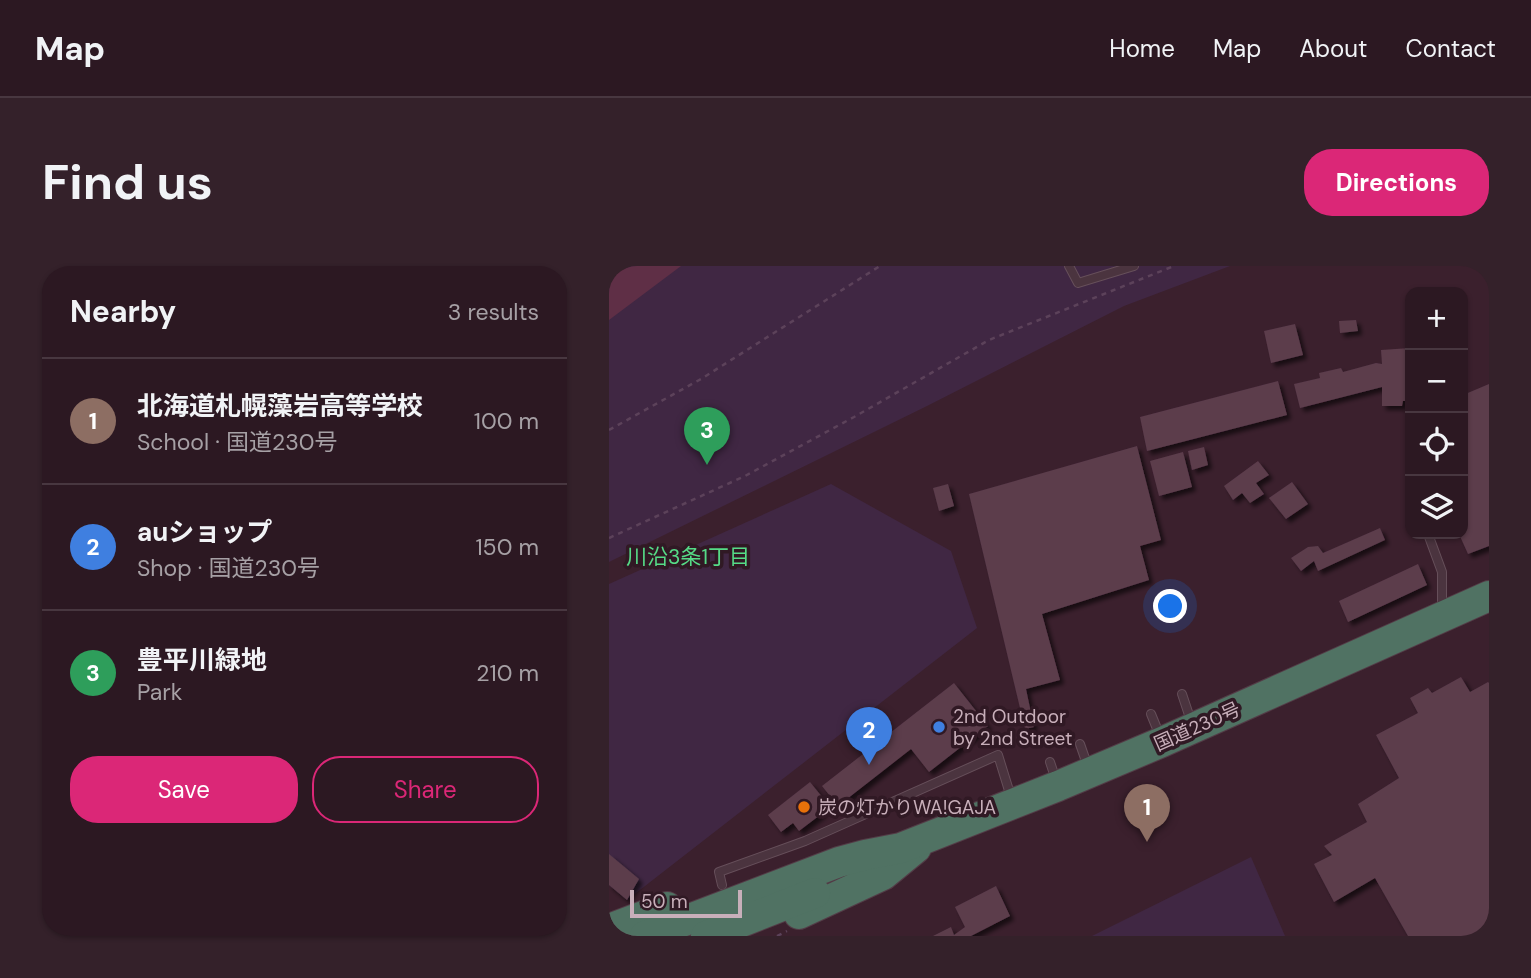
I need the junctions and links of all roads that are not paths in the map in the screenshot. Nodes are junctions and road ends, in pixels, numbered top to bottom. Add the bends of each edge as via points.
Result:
1 (1069, 266) edge
2 (1134, 266) edge
3 (1430, 539) edge
4 (1489, 596) edge
5 (1442, 618) junction
6 (1182, 694) dead end
7 (1151, 714) dead end
8 (1193, 728) junction
9 (1162, 742) junction
10 (1080, 744) dead end
11 (1090, 773) junction
12 (1014, 804) junction
13 (930, 836) junction
14 (901, 848) junction
15 (722, 886) junction
16 (609, 929) edge
17 (645, 936) edge
18 (706, 936) edge
19 (753, 936) edge

1 - 2 lane via 1078,283
3 - 5 lane via 1442,572
4 - 5 highway, 国道230号
5 - 8 highway, 国道230号
6 - 8 lane
7 - 9 lane
8 - 9 highway, 国道230号
9 - 11 highway, 国道230号
10 - 11 lane
11 - 12 highway, 国道230号 via 1054,774
12 - 13 highway, 国道230号
12 - 15 lane via 998,755 805,841 719,872
13 - 14 highway, 国道230号
13 - 15 highway via 870,841
13 - 19 highway via 883,875
14 - 17 highway, 国道230号 via 839,862
14 - 18 highway, 国道230号 via 884,864
15 - 16 highway

